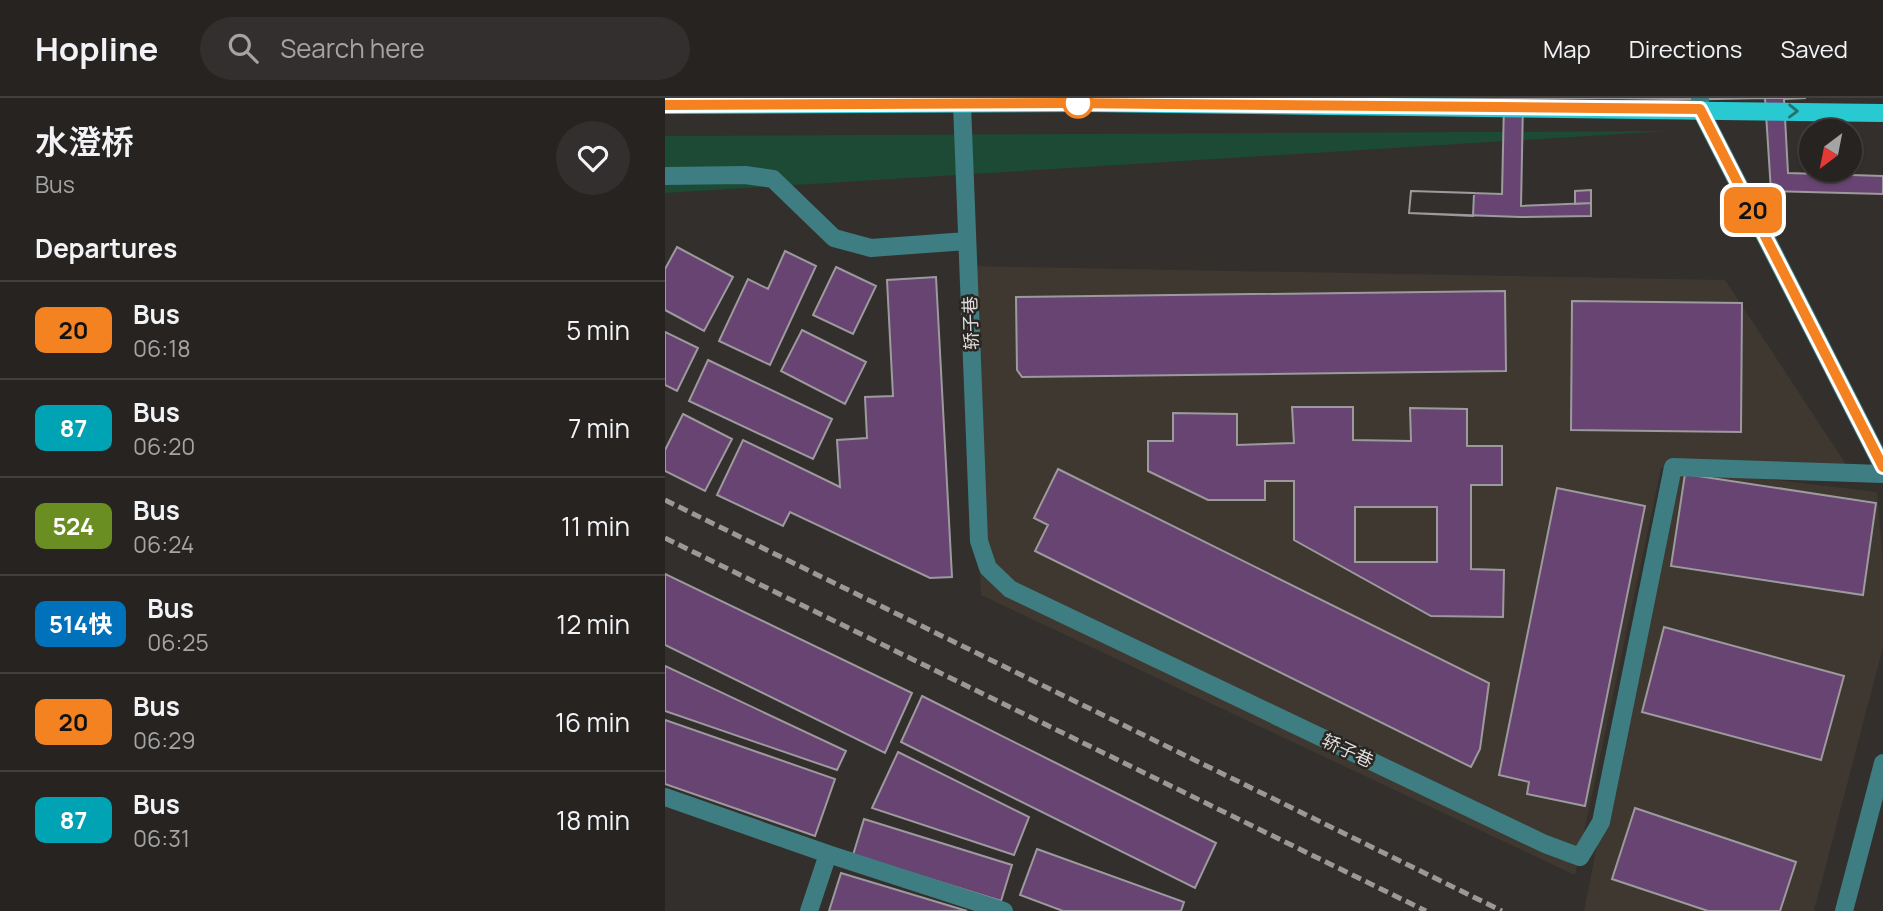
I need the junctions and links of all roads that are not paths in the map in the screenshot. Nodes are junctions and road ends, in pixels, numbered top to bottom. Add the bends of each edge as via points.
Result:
1 (1200, 101) edge
2 (1700, 103) edge
3 (962, 104) junction
4 (665, 105) edge
5 (1883, 113) edge
6 (665, 176) edge
7 (967, 241) junction
8 (1883, 467) edge
9 (1883, 474) edge
10 (1883, 763) edge
11 (665, 797) edge
12 (828, 854) junction
13 (809, 911) edge
14 (1004, 911) edge
15 (1845, 911) edge

1 - 2 main road
1 - 3 main road
2 -> 5 main road
2 - 8 street
3 - 4 main road
3 - 7 street, 轿子巷
6 - 7 street via 773,178 834,238 871,248
7 - 9 street, 轿子巷 via 979,541 988,568 1010,589 1580,857 1601,822 1672,467
10 - 15 street
11 - 12 street
12 - 13 street
12 - 14 street

